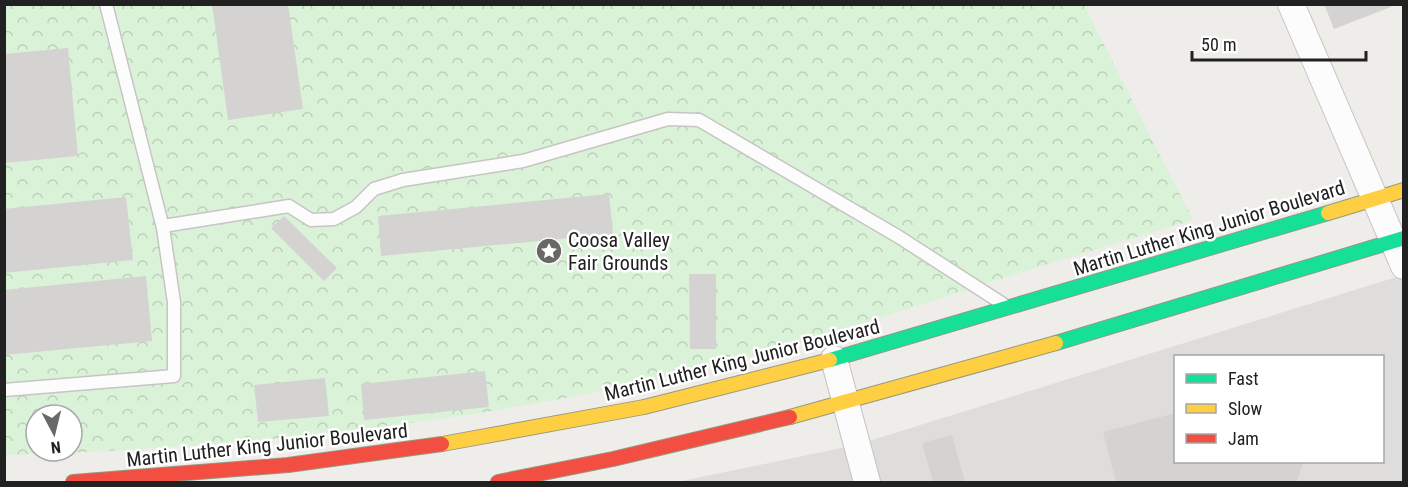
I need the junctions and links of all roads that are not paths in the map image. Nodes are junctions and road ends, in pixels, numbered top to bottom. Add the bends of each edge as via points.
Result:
1 (106, 4) edge
2 (1292, 4) edge
3 (1404, 190) edge
4 (1376, 198) junction
5 (163, 226) junction
6 (1399, 239) edge
7 (1404, 266) edge
8 (1009, 307) junction
9 (834, 359) junction
10 (4, 390) edge
11 (845, 404) junction
12 (73, 483) edge
13 (498, 483) edge
14 (867, 483) edge

1 - 5 lane
2 - 4 street
3 - 4 main road, Martin Luther King Junior Boulevard
4 - 6 street
4 - 8 main road, Martin Luther King Junior Boulevard
5 - 8 lane via 289,206 311,220 334,219 356,207 374,189 403,180 523,161 668,119 699,120 899,237
5 - 10 lane via 174,302 174,376
6 - 7 street
6 - 11 main road
8 - 9 main road, Martin Luther King Junior Boulevard
9 - 11 street
9 - 12 main road, Martin Luther King Junior Boulevard via 643,407 436,446 269,468
11 - 13 main road via 705,441
11 - 14 street

